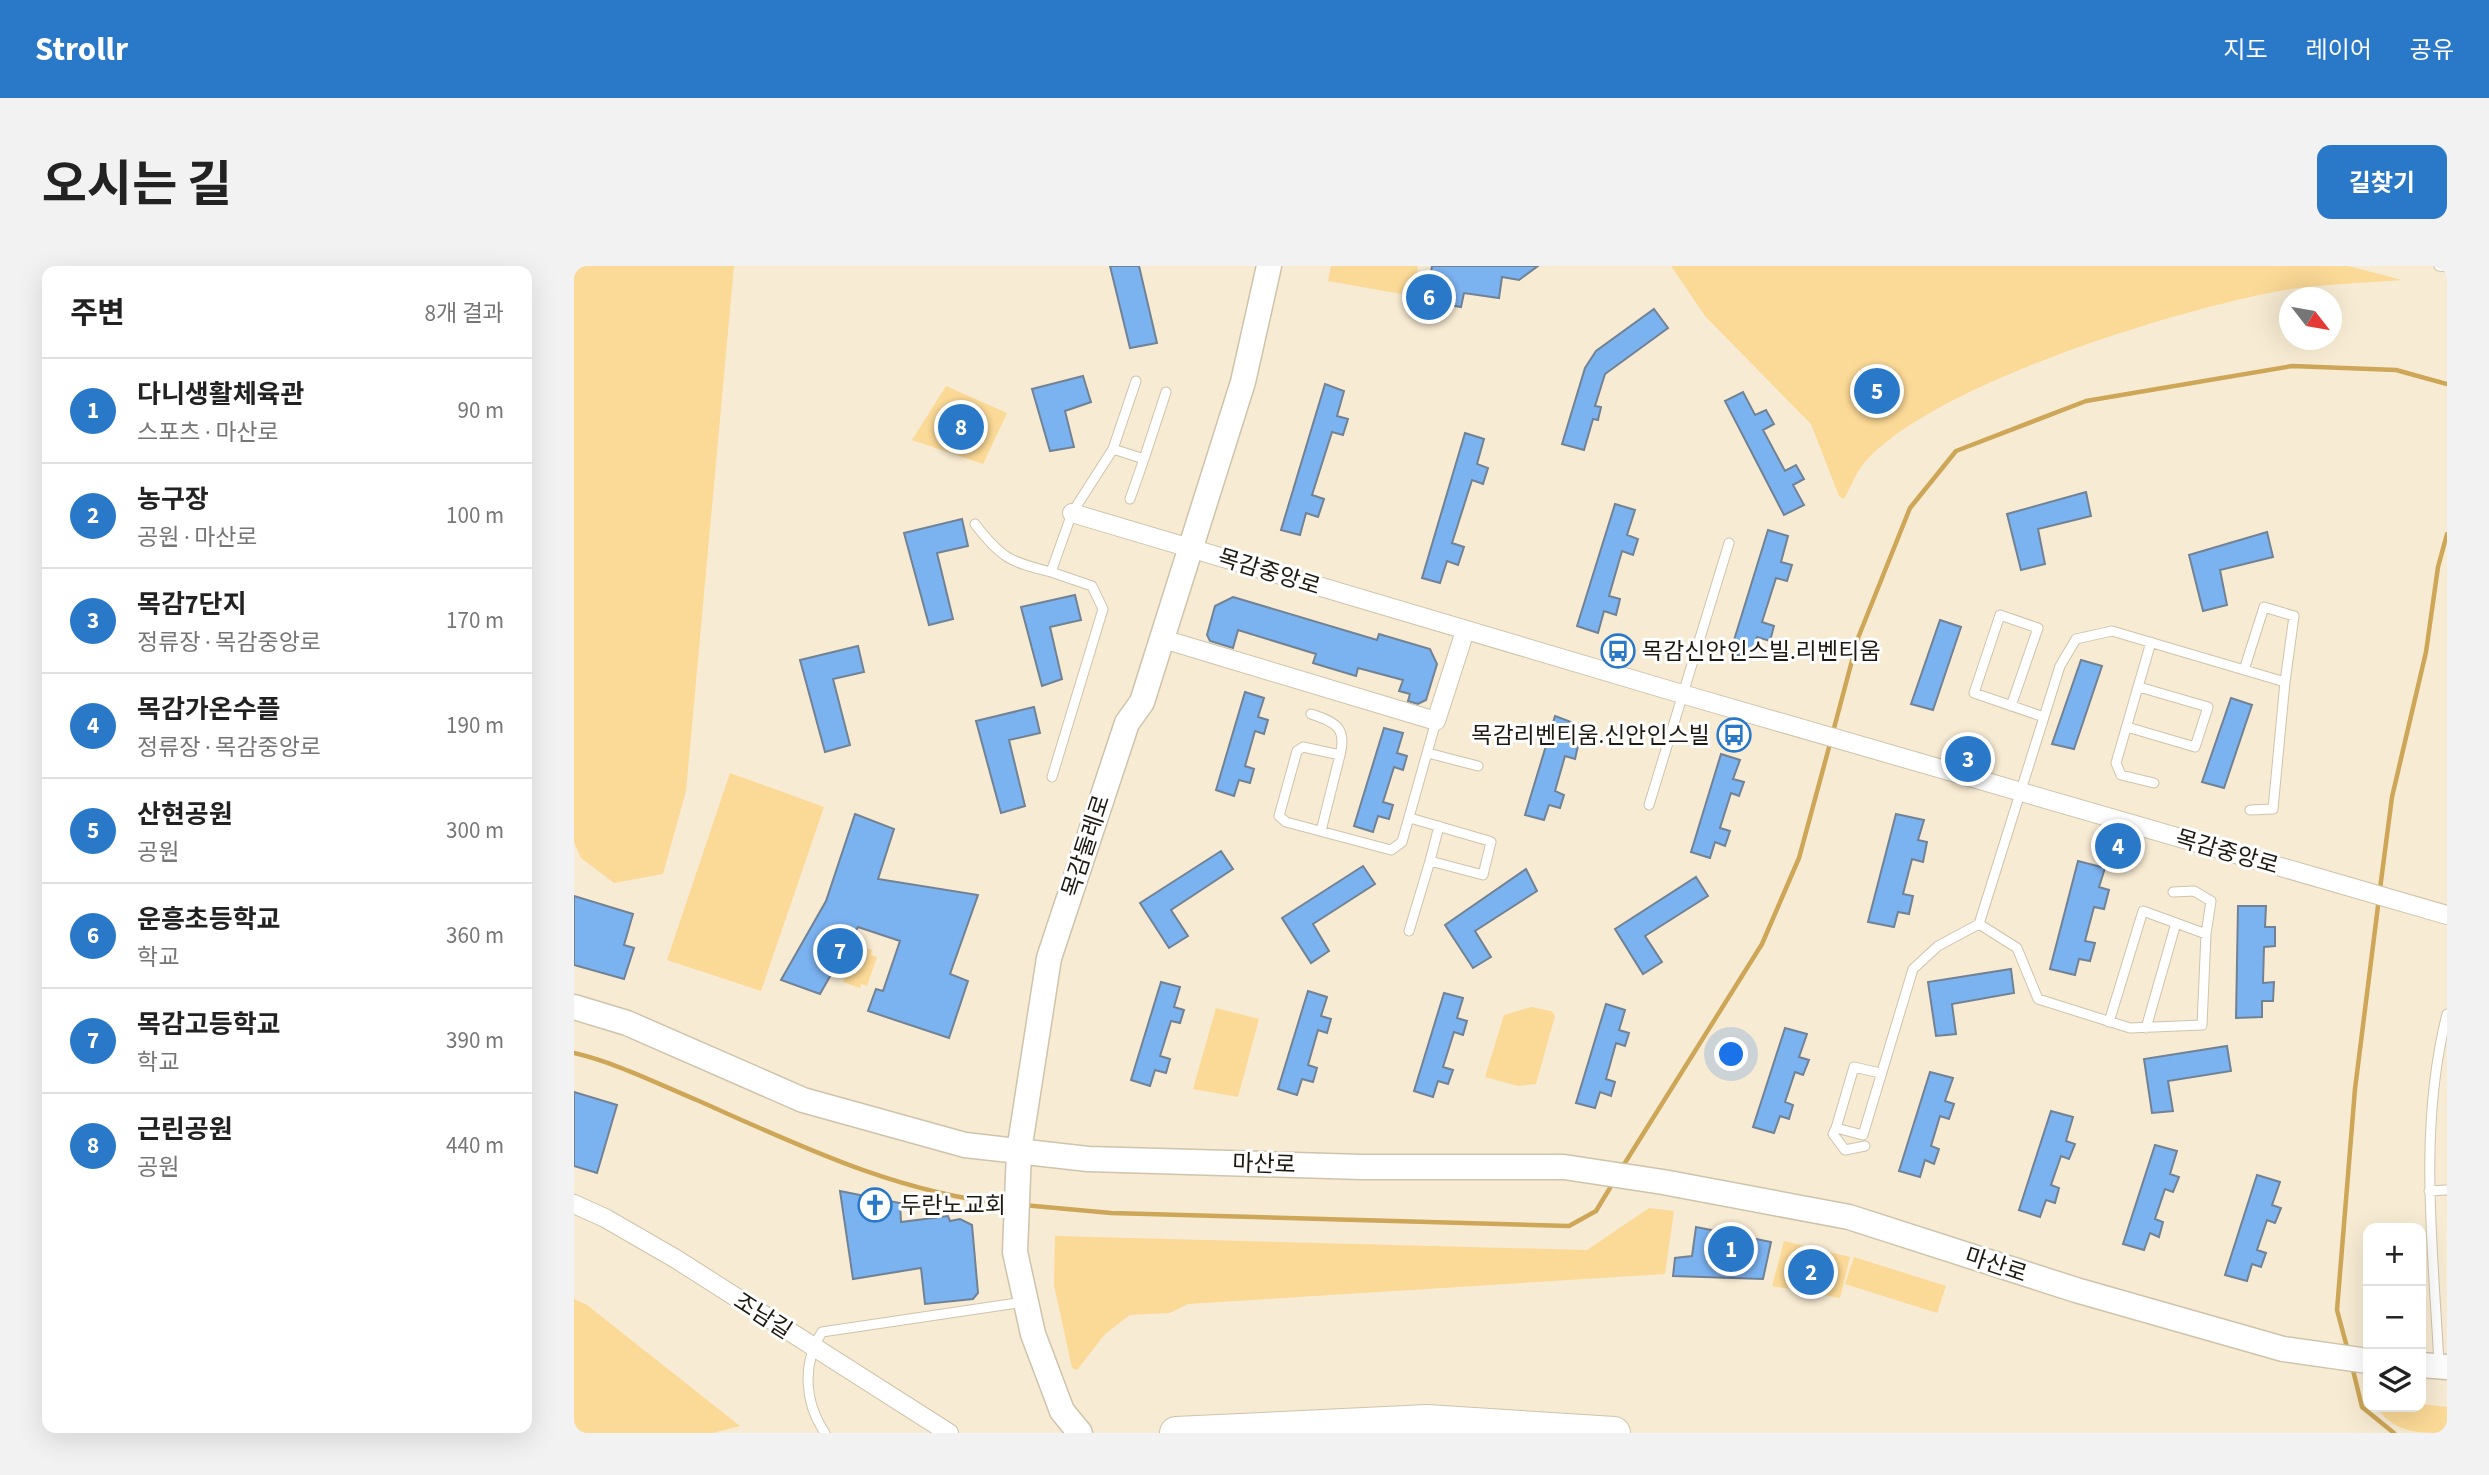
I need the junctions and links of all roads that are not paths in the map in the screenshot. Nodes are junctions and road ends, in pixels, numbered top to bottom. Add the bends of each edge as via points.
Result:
1 (1269, 266) edge
2 (2439, 266) edge
3 (2447, 267) edge
4 (1136, 381) dead end
5 (1166, 392) dead end
6 (1113, 449) junction
7 (1144, 459) junction
8 (1130, 499) dead end
9 (1072, 513) junction
10 (975, 524) dead end
11 (1729, 544) dead end
12 (1190, 549) junction
13 (1051, 572) junction
14 (1465, 631) junction
15 (1163, 639) junction
16 (2151, 642) junction
17 (2244, 670) junction
18 (2285, 682) junction
19 (2139, 687) junction
20 (1682, 694) junction
21 (2011, 706) junction
22 (1311, 714) dead end
23 (2044, 717) junction
24 (1436, 721) junction
25 (2127, 727) junction
26 (1428, 752) junction
27 (1340, 755) junction
28 (1478, 766) dead end
29 (1052, 777) dead end
30 (2154, 783) dead end
31 (2020, 792) junction
32 (1649, 805) dead end
33 (2250, 810) dead end
34 (1410, 818) junction
35 (1439, 827) junction
36 (1321, 831) junction
37 (1430, 861) junction
38 (2173, 892) dead end
39 (2447, 915) edge
40 (2176, 923) junction
41 (1979, 924) junction
42 (1409, 931) dead end
43 (2206, 934) junction
44 (574, 1007) edge
45 (2447, 1014) edge
46 (2109, 1022) junction
47 (2146, 1028) junction
48 (1880, 1073) junction
49 (1836, 1128) junction
50 (1866, 1146) dead end
51 (1019, 1151) junction
52 (2447, 1190) edge
53 (2430, 1191) junction
54 (574, 1204) edge
55 (1026, 1302) junction
56 (812, 1348) junction
57 (2363, 1360) edge
58 (2436, 1366) edge
59 (825, 1433) edge
60 (948, 1433) edge
61 (1080, 1433) edge
62 (1176, 1433) edge
63 (1614, 1433) edge

1 - 12 street, 목감둘레로 via 1243,382
2 - 3 lane
4 - 6 lane
5 - 7 lane
6 - 7 lane
6 - 9 lane
7 - 8 lane
9 - 12 street, 목감중앙로
9 - 13 lane
10 - 13 lane via 996,552 1021,565
11 - 20 lane
12 - 14 street, 목감중앙로
12 - 15 street, 목감둘레로
13 - 29 lane via 1092,586 1103,609
14 - 20 street, 목감중앙로
14 - 24 street
15 - 24 street
15 - 51 street, 목감둘레로 via 1142,702 1127,723 1049,958
16 - 17 lane
16 - 19 lane
16 - 23 lane via 2112,631 2076,639 2060,666
17 - 18 lane
17 - 18 lane via 2264,607 2294,616
18 - 33 lane via 2273,809
19 - 25 lane
19 - 25 lane via 2208,707 2195,747
20 - 31 street, 목감중앙로
20 - 32 lane
21 - 21 lane via 1973,694 2000,615 2038,628
21 - 23 lane
22 - 27 lane via 1341,729
23 - 31 lane
24 - 26 lane
25 - 30 lane via 2116,763 2121,775
26 - 28 lane
26 - 34 lane
27 - 36 lane
27 - 36 lane via 1303,747 1297,751 1279,816
31 - 39 street, 목감중앙로
31 - 41 lane
34 - 35 lane
34 - 36 lane via 1402,842 1391,850
35 - 37 lane
35 - 37 lane via 1492,845 1483,874
37 - 42 lane
38 - 43 lane via 2194,891 2211,901
40 - 43 lane
40 - 46 lane via 2143,911
40 - 47 lane
41 - 46 lane via 2017,948 2038,999
41 - 48 lane via 1938,946 1913,969
43 - 47 lane via 2202,1025
44 - 51 street, 마산로 via 627,1023 803,1100 965,1145
45 - 53 lane via 2433,1088
46 - 47 lane
48 - 49 lane via 1854,1067
48 - 49 lane via 1863,1135
49 - 50 lane via 1833,1133 1845,1150
51 - 55 street, 목감둘레로 via 1015,1252
51 - 57 street, 마산로 via 1088,1159 1564,1167 1663,1182 1849,1217 2076,1290 2283,1349
52 - 53 lane
53 - 58 lane
54 - 56 street, 조남길 via 676,1259
55 - 56 lane via 822,1332
55 - 61 street, 목감둘레로 via 1032,1334 1062,1410
56 - 59 lane via 806,1374 817,1421
56 - 60 street, 조남길
62 - 63 highway via 1427,1421

